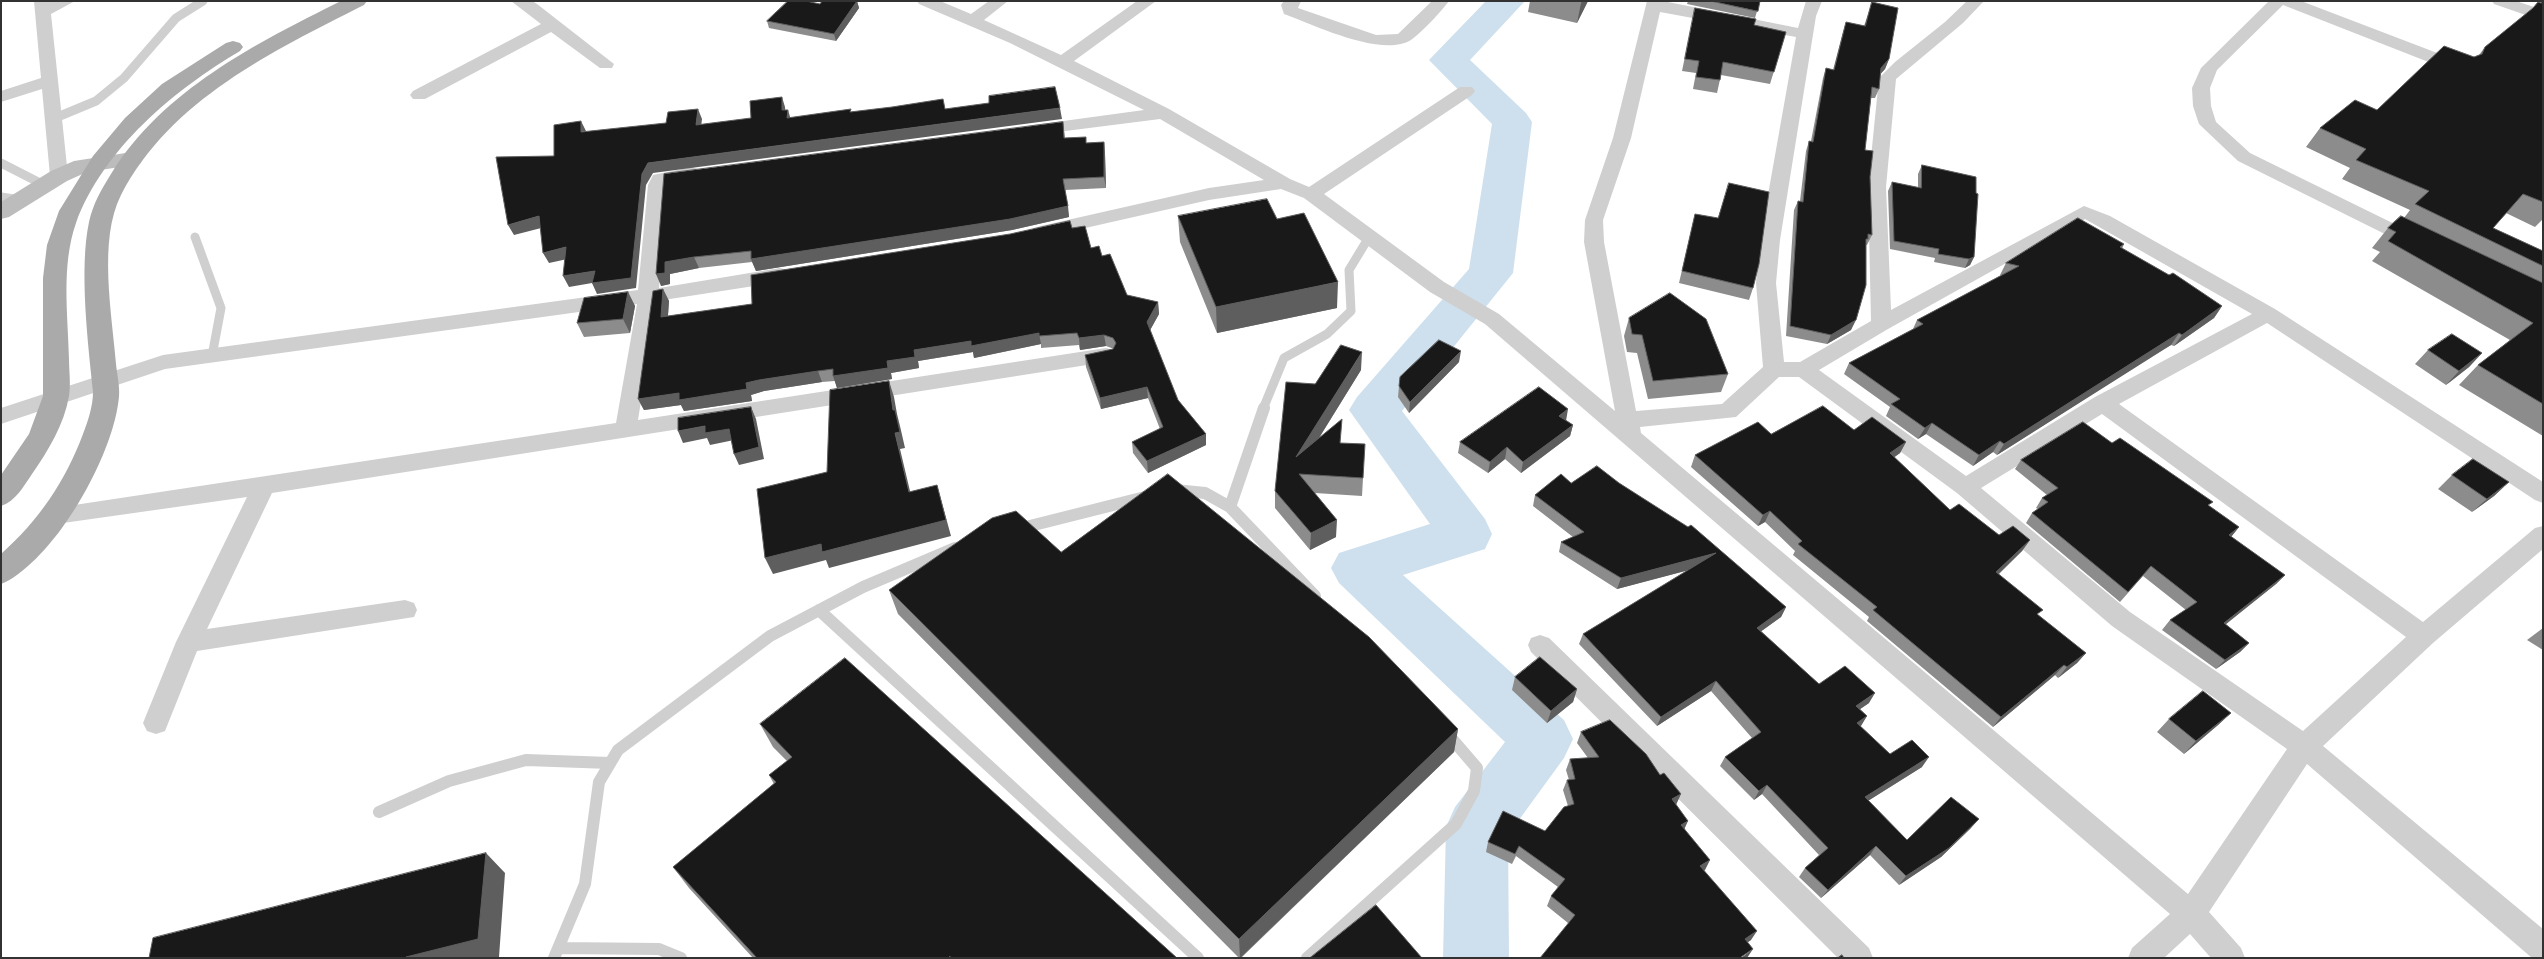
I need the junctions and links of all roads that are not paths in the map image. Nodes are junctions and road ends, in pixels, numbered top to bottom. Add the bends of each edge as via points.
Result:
1 (68, 1) edge
2 (202, 1) edge
3 (326, 1) edge
4 (357, 1) edge
5 (519, 1) edge
6 (925, 1) edge
7 (1000, 1) edge
8 (1148, 1) edge
9 (1293, 1) edge
10 (1441, 1) edge
11 (1814, 1) edge
12 (1976, 1) edge
13 (2278, 1) edge
14 (2286, 1) edge
15 (2500, 1) edge
16 (1654, 3) edge
17 (42, 7) edge
18 (2543, 16) edge
19 (973, 20) junction
20 (552, 25) junction
21 (1805, 34) junction
22 (1063, 61) junction
23 (606, 64) dead end
24 (2461, 68) edge
25 (49, 81) junction
26 (1466, 91) dead end
27 (419, 94) dead end
28 (1, 97) edge
29 (1163, 113) junction
30 (54, 118) junction
31 (1016, 132) edge
32 (132, 160) junction
33 (1, 163) edge
34 (98, 163) junction
35 (710, 171) edge
36 (52, 180) junction
37 (1283, 182) junction
38 (1311, 194) junction
39 (11, 199) edge
40 (1, 212) edge
41 (1022, 236) edge
42 (195, 237) dead end
43 (1369, 237) junction
44 (2426, 247) edge
45 (795, 273) edge
46 (648, 296) junction
47 (2268, 314) junction
48 (1881, 324) junction
49 (1106, 355) edge
50 (212, 356) junction
51 (1774, 369) junction
52 (1804, 370) junction
53 (104, 380) junction
54 (56, 396) junction
55 (2103, 403) junction
56 (1, 416) edge
57 (626, 429) junction
58 (1629, 429) junction
59 (264, 486) junction
60 (1965, 487) junction
61 (2543, 494) edge
62 (1, 495) edge
63 (1230, 507) junction
64 (56, 515) junction
65 (1008, 532) edge
66 (2543, 534) edge
67 (971, 543) edge
68 (1, 572) edge
69 (1324, 605) edge
70 (405, 610) dead end
71 (819, 610) junction
72 (2424, 636) junction
73 (188, 642) junction
74 (1540, 646) dead end
75 (156, 722) dead end
76 (1439, 725) edge
77 (2304, 746) junction
78 (610, 764) junction
79 (379, 812) dead end
80 (2191, 914) junction
81 (2543, 948) edge
82 (556, 953) edge
83 (1850, 955) edge
84 (681, 958) edge
85 (1198, 958) edge
86 (1307, 958) edge
87 (2142, 958) edge
88 (2231, 958) edge

1 - 17 street
2 - 30 lane via 176,18 124,78 96,101
3 - 34 main road via 226,51 188,75 136,117
4 - 32 main road via 282,38 214,80 153,134
5 - 20 street
6 - 19 street
7 - 19 street
8 - 22 street
9 - 10 street via 1289,5 1290,11 1374,40 1404,37
11 - 21 street
12 - 48 street via 1928,44 1898,65 1888,78 1877,187
13 - 44 street via 2209,68 2201,88 2208,124 2244,156
14 - 24 street
15 - 18 street
16 - 21 street
16 - 58 street via 1622,138 1594,220 1594,242
17 - 25 street
19 - 22 street
20 - 23 street
20 - 27 street
21 - 51 street via 1770,240 1766,284
22 - 29 street
25 - 28 street
25 - 30 street
26 - 38 street
29 - 31 street
29 - 37 street
30 - 36 street
32 - 34 street
32 - 53 main road via 109,197 101,220 97,269
33 - 36 lane
34 - 36 street
34 - 54 main road via 73,204 63,230 56,284
35 - 46 street via 660,179 657,185
36 - 39 street
37 - 38 street
37 - 41 street via 1209,194
38 - 43 street
39 - 40 street
42 - 50 lane via 221,308
43 - 58 street via 1437,287 1492,319
43 - 63 lane via 1349,270 1351,311 1327,334 1284,358 1270,389
45 - 46 street
46 - 50 street
46 - 57 street
47 - 48 street via 2084,212
47 - 55 street
47 - 61 street
48 - 52 street
49 - 57 street
50 - 53 street via 163,362
51 - 52 street
51 - 58 street via 1728,411
52 - 60 street
53 - 54 street
53 - 64 main road via 106,396 96,438
54 - 56 street
54 - 62 main road via 43,432
55 - 60 street
55 - 72 street
57 - 59 street
58 - 80 street
59 - 64 street
59 - 73 street
60 - 77 street via 2121,619
63 - 65 lane via 1205,494 1176,490
63 - 69 lane
64 - 68 main road
66 - 72 street
67 - 71 lane via 863,587
70 - 73 street
71 - 78 lane via 762,642 618,750
71 - 85 lane
72 - 77 street
73 - 75 street
74 - 83 street
76 - 86 lane via 1477,768 1474,791 1456,824
77 - 80 street
77 - 81 street
78 - 79 lane via 526,760 449,781
78 - 82 lane via 599,782 584,884
80 - 87 street
80 - 88 street
82 - 84 lane via 659,949

